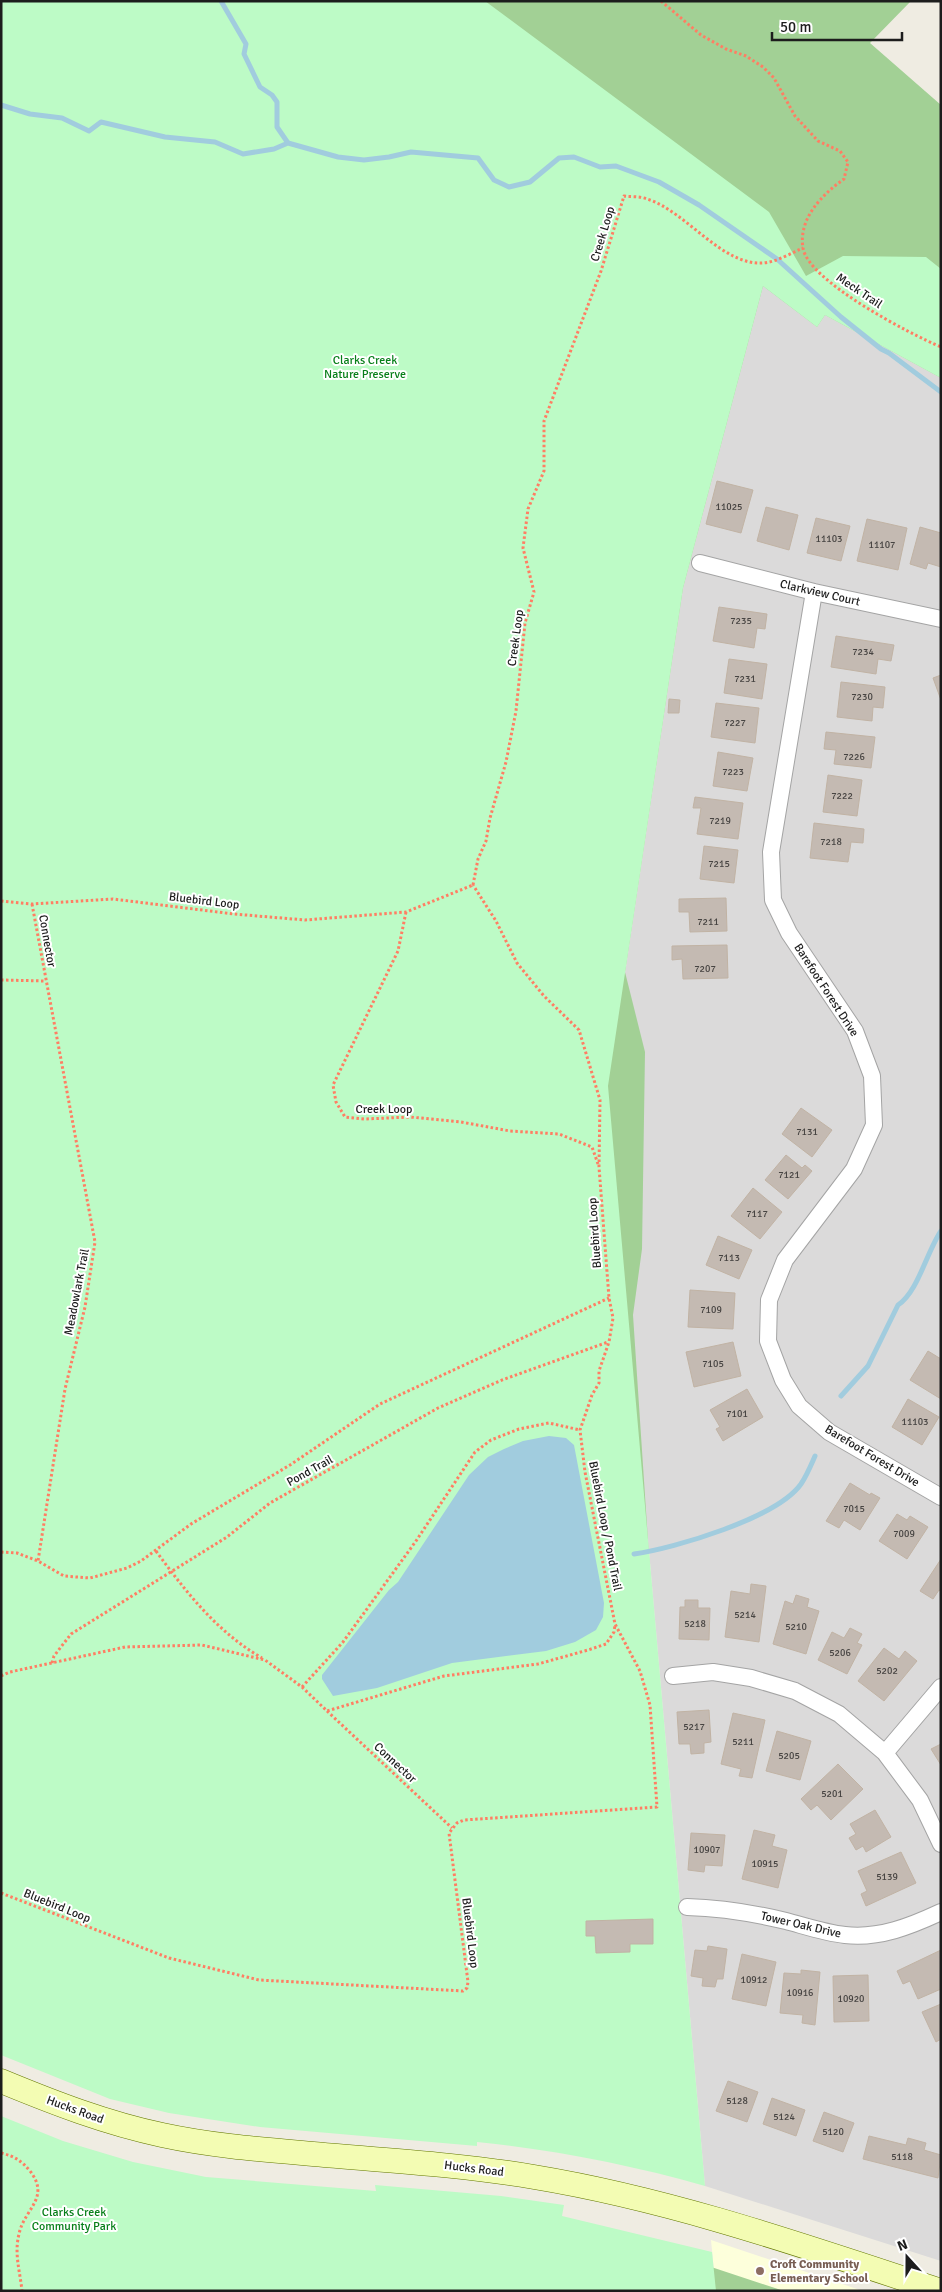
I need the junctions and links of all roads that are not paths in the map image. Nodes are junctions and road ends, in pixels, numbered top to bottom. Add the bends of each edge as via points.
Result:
1 (700, 563) dead end
2 (814, 592) junction
3 (941, 619) edge
4 (938, 1490) edge
5 (673, 1676) dead end
6 (941, 1687) edge
7 (886, 1753) junction
8 (941, 1844) edge
9 (687, 1907) dead end
10 (941, 1912) edge
11 (1, 2082) edge
12 (941, 2291) edge

1 - 2 street, Clarkview Court
2 - 3 street, Clarkview Court
2 - 4 street, Barefoot Forest Drive via 772,852 773,900 789,933 855,1031 872,1076 874,1125 854,1168 785,1260 769,1300 768,1341 782,1380 799,1406 829,1432
5 - 7 street via 713,1672 751,1678 795,1691 839,1714
6 - 7 street
7 - 8 street via 920,1800
9 - 10 street, Tower Oak Drive via 719,1908 846,1936 909,1927
11 - 12 main road, Hucks Road via 102,2121 164,2136 248,2148 523,2175 609,2191 743,2227

